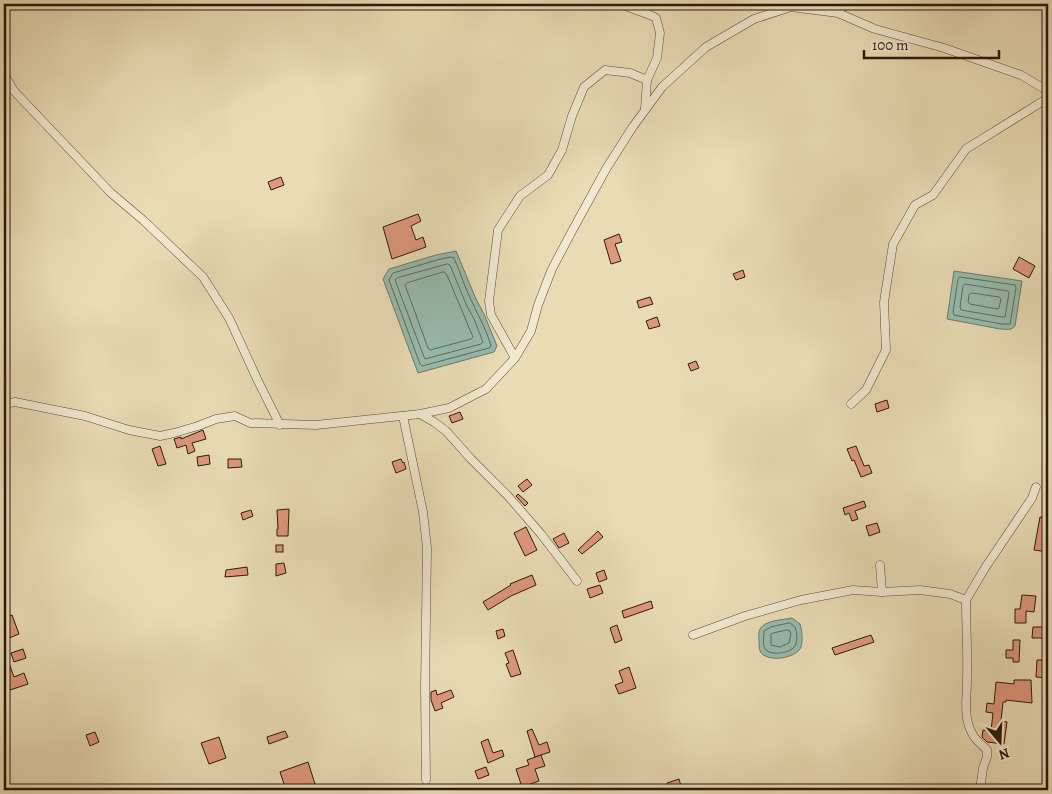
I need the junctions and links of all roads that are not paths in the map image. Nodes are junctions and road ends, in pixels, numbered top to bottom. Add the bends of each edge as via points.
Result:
1 (623, 4) edge
2 (849, 4) edge
3 (790, 5) edge
4 (838, 13) junction
5 (4, 74) edge
6 (647, 80) junction
7 (1048, 91) edge
8 (1048, 98) edge
9 (645, 110) junction
10 (515, 358) junction
11 (4, 404) edge
12 (851, 404) dead end
13 (420, 414) junction
14 (403, 416) junction
15 (280, 425) junction
16 (1036, 487) dead end
17 (880, 565) dead end
18 (577, 581) dead end
19 (882, 592) junction
20 (966, 600) junction
21 (693, 635) dead end
22 (426, 780) dead end
23 (980, 790) edge

1 - 6 street via 656,18 660,34 658,58
2 - 4 street
3 - 4 street
3 - 9 street via 754,18 706,47 662,87
4 - 7 street via 875,29 944,48 1021,76
5 - 15 street via 14,91 111,193 203,277 229,318
6 - 9 street
6 - 10 street via 630,73 605,70 584,88 562,150 548,175 520,196 498,230 489,301 491,315
8 - 12 street via 966,149 932,195 914,205 893,244 884,302 886,350 866,390
9 - 10 street via 606,169 552,269 531,331
10 - 13 street via 486,389 450,408
11 - 15 street via 15,402 84,416 160,436 235,416 250,424
13 - 14 street
13 - 18 street via 446,431 508,496
14 - 15 street via 316,425
14 - 22 street via 428,548
16 - 20 street
17 - 19 street
19 - 20 street via 920,590
19 - 21 street via 853,590 801,600
20 - 23 street via 965,709 971,732 987,750

